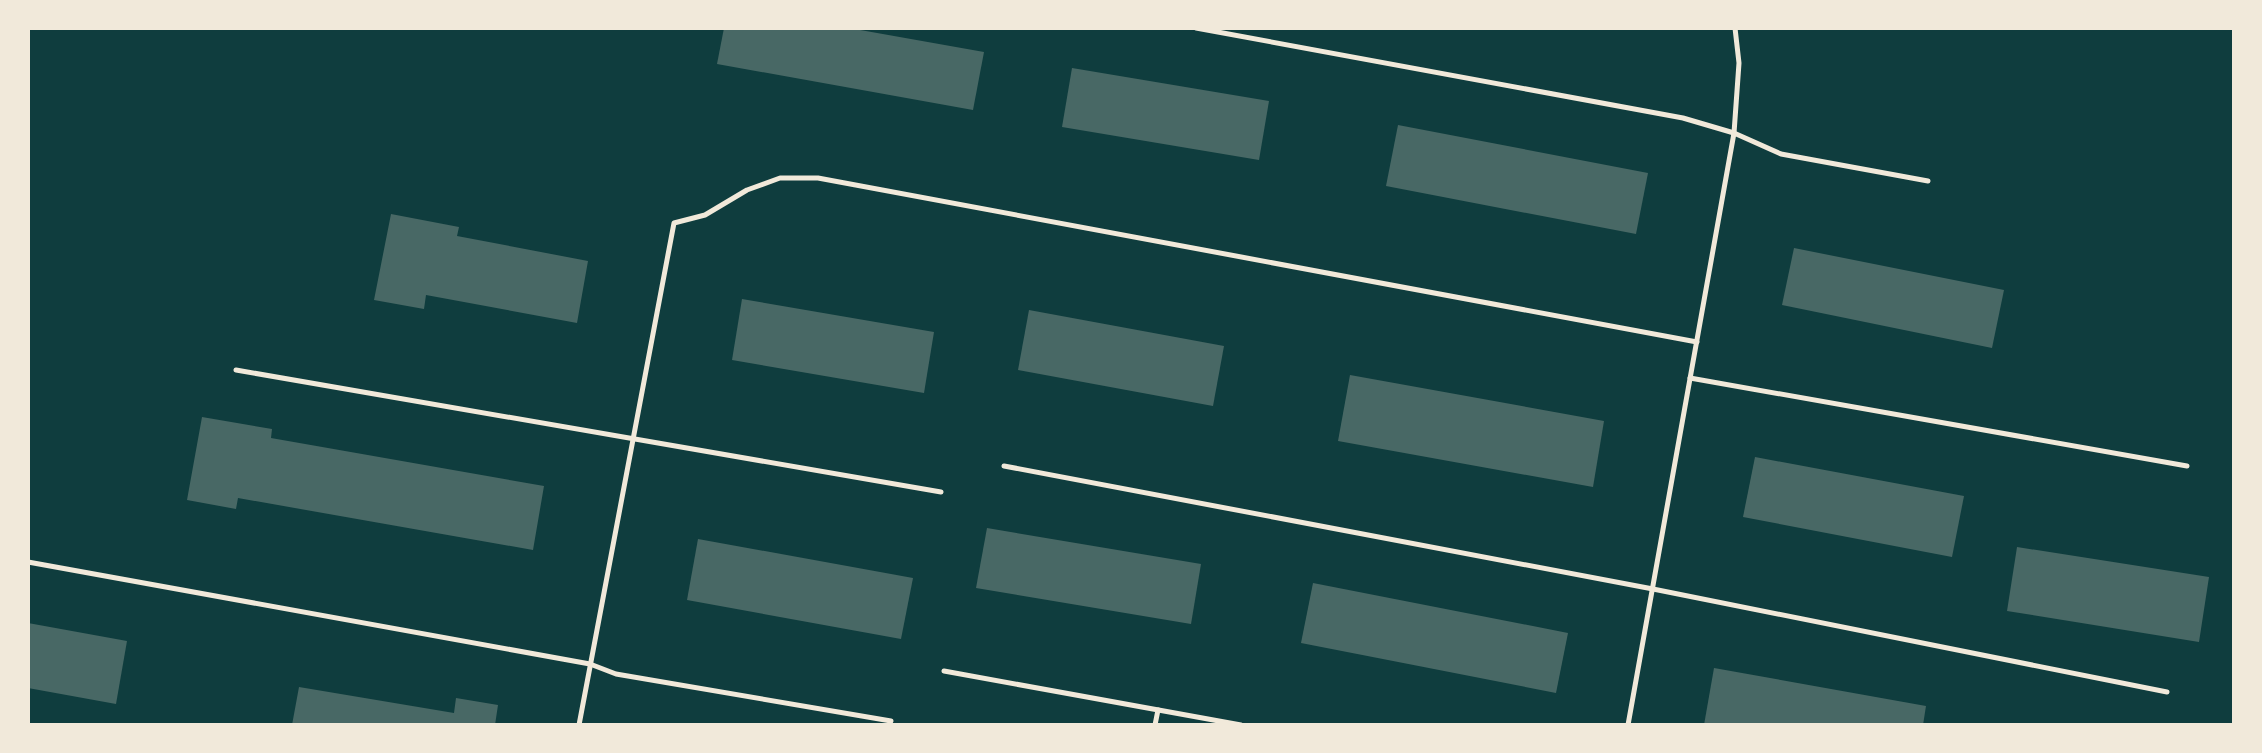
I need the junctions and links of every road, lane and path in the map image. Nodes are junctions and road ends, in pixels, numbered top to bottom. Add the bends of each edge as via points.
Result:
1 (1196, 28) edge
2 (1735, 28) edge
3 (1734, 133) junction
4 (1928, 181) dead end
5 (1697, 342) junction
6 (236, 370) dead end
7 (1690, 378) junction
8 (633, 438) junction
9 (1004, 466) dead end
10 (2187, 466) dead end
11 (941, 492) dead end
12 (28, 562) edge
13 (1653, 589) junction
14 (590, 664) junction
15 (944, 671) dead end
16 (2167, 692) dead end
17 (1158, 710) junction
18 (891, 721) dead end
19 (579, 725) edge
20 (1155, 725) edge
21 (1241, 725) edge
22 (1628, 725) edge

1 - 3 lane via 1683,118
2 - 3 lane via 1740,64
3 - 4 lane via 1781,154
3 - 5 lane
5 - 7 lane
5 - 8 lane via 818,178 780,178 747,190 705,215 674,223
6 - 8 lane
7 - 10 lane
7 - 13 lane
8 - 11 lane
8 - 14 lane
9 - 13 lane
12 - 14 lane
13 - 16 lane
13 - 22 lane
14 - 18 lane via 615,674
14 - 19 lane
15 - 17 lane
17 - 20 lane
17 - 21 lane

